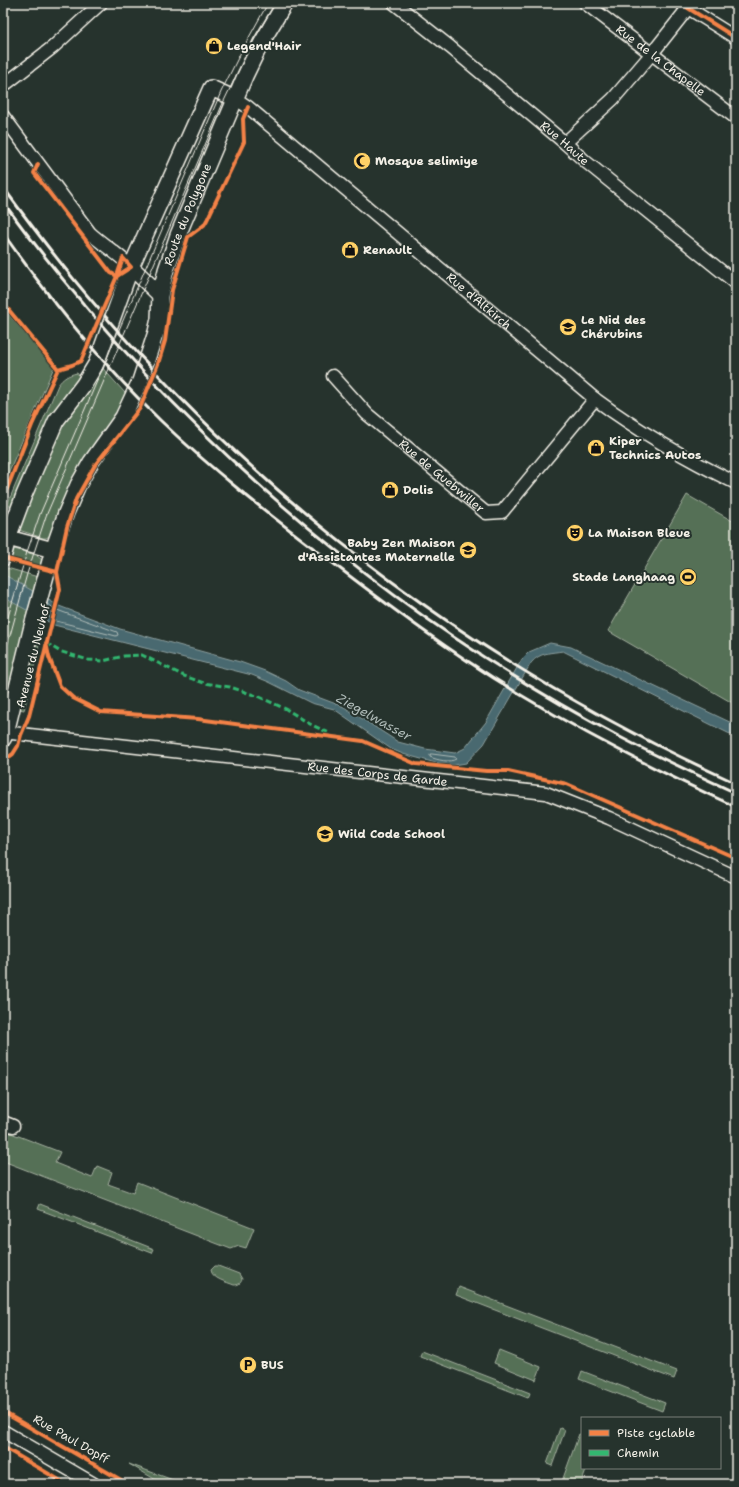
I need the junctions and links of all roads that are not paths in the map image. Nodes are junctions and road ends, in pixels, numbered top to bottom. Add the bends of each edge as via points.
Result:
1 (101, 3) edge
2 (285, 3) edge
3 (394, 3) edge
4 (585, 3) edge
5 (685, 6) edge
6 (736, 38) edge
7 (651, 54) junction
8 (3, 86) edge
9 (236, 99) junction
10 (3, 116) edge
11 (736, 118) edge
12 (565, 143) junction
13 (131, 267) junction
14 (736, 283) edge
15 (160, 295) junction
16 (333, 376) dead end
17 (595, 399) junction
18 (736, 483) edge
19 (5, 537) edge
20 (53, 550) junction
21 (3, 558) edge
22 (4, 735) edge
23 (736, 877) edge
24 (3, 1431) edge
25 (94, 1484) edge

1 - 8 street via 53,47
2 - 9 street, Route du Polygone via 261,43
3 - 12 street, Rue Haute
4 - 7 street, Rue de la Chapelle
5 - 6 street
5 - 7 street
7 - 11 street, Rue de la Chapelle
7 - 12 street via 613,99
9 - 13 street via 211,88
9 - 15 street, Route du Polygone via 178,235
9 - 17 street, Rue d'Altkirch
10 - 13 street via 90,233
12 - 14 street, Rue Haute
13 - 15 street
13 - 19 street via 96,364 56,421
15 - 20 street, Avenue du Neuhof via 159,320 140,381 123,417 78,485
16 - 17 street, Rue de Guebwiller via 367,414 486,513 502,512
17 - 18 street, Rue d'Altkirch via 628,423 691,461
19 - 20 street
19 - 21 street
20 - 22 street, Avenue du Neuhof
22 - 23 street, Rue des Corps de Garde via 546,793 609,818
24 - 25 street

